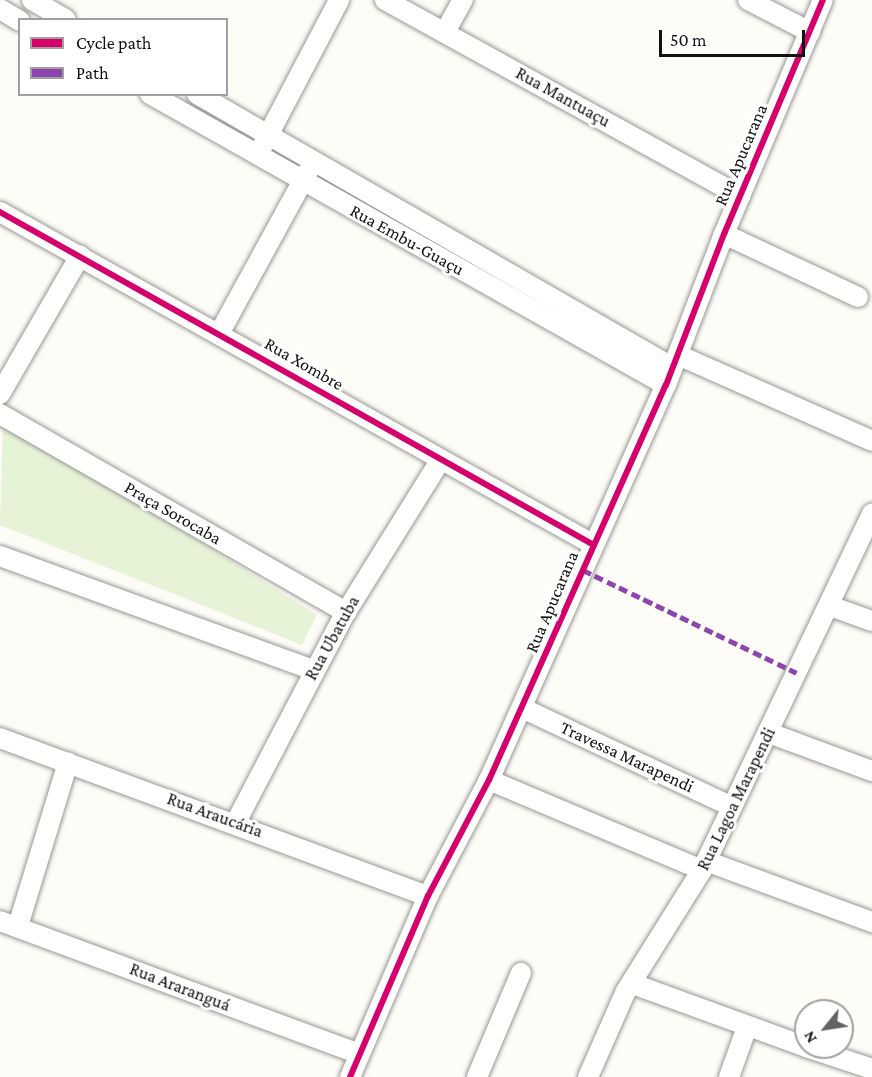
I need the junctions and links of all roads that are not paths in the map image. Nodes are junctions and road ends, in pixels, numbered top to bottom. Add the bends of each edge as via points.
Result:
1 (32, 0) edge
2 (339, 0) edge
3 (385, 0) edge
4 (463, 0) edge
5 (748, 0) edge
6 (823, 0) edge
7 (0, 9) edge
8 (63, 18) edge
9 (18, 20) edge
10 (445, 32) junction
11 (810, 32) junction
12 (153, 96) edge
13 (200, 96) edge
14 (268, 135) junction
15 (257, 156) junction
16 (313, 161) junction
17 (302, 181) junction
18 (740, 196) junction
19 (0, 212) edge
20 (724, 234) junction
21 (80, 256) junction
22 (858, 297) dead end
23 (220, 332) junction
24 (672, 369) junction
25 (0, 394) edge
26 (0, 414) edge
27 (872, 441) edge
28 (440, 461) junction
29 (872, 514) edge
30 (592, 544) junction
31 (0, 556) edge
32 (830, 606) junction
33 (346, 612) junction
34 (872, 621) edge
35 (313, 670) junction
36 (522, 708) junction
37 (769, 733) junction
38 (0, 738) edge
39 (68, 762) junction
40 (872, 771) edge
41 (489, 780) junction
42 (732, 807) junction
43 (236, 822) junction
44 (704, 866) junction
45 (428, 896) junction
46 (872, 922) edge
47 (9, 923) edge
48 (521, 973) dead end
49 (633, 984) junction
50 (747, 1027) junction
51 (794, 1043) edge
52 (359, 1054) junction
53 (842, 1059) edge
54 (872, 1069) edge
55 (484, 1075) edge
56 (350, 1077) edge
57 (588, 1077) edge
58 (729, 1077) edge

1 - 8 street
2 - 14 street
3 - 10 street, Rua Mantuaçu
4 - 10 street
5 - 11 street
6 - 11 street, Rua Apucarana
7 - 9 street
10 - 18 street, Rua Mantuaçu
11 - 18 street, Rua Apucarana
12 - 15 street, Rua Embu-Guaçu
13 - 14 street, Rua Embu-Guaçu
14 - 15 street
14 - 16 street, Rua Embu-Guaçu
15 - 17 street, Rua Embu-Guaçu
16 - 17 street
16 - 24 street, Rua Embu-Guaçu
17 - 23 street
17 - 24 street, Rua Embu-Guaçu
18 - 20 street, Rua Apucarana
19 - 21 street, Rua Xombre
20 - 22 street
20 - 24 street, Rua Apucarana
21 - 23 street, Rua Xombre
21 - 25 street
23 - 28 street, Rua Xombre
24 - 27 street
24 - 30 street, Rua Apucarana
26 - 33 street, Praça Sorocaba
28 - 30 street, Rua Xombre
28 - 33 street, Rua Ubatuba
29 - 32 street, Rua Lagoa Marapendi
30 - 36 street, Rua Apucarana
31 - 35 street
32 - 34 street
32 - 37 street, Rua Lagoa Marapendi
33 - 35 street, Rua Ubatuba
35 - 43 street, Rua Ubatuba
36 - 41 street, Rua Apucarana
36 - 42 street, Travessa Marapendi
37 - 40 street
37 - 42 street, Rua Lagoa Marapendi
38 - 39 street, Rua Araucária
39 - 43 street, Rua Araucária
39 - 47 street
41 - 44 street
41 - 45 street, Rua Apucarana
42 - 44 street, Rua Lagoa Marapendi
43 - 45 street, Rua Araucária
44 - 46 street
44 - 49 street, Rua Lagoa Marapendi
45 - 52 street, Rua Apucarana
47 - 52 street, Rua Araranguá
48 - 55 street
49 - 50 street
49 - 57 street, Rua Lagoa Marapendi via 620,1002
50 - 51 street
50 - 58 street
52 - 56 street, Rua Apucarana
53 - 54 street

